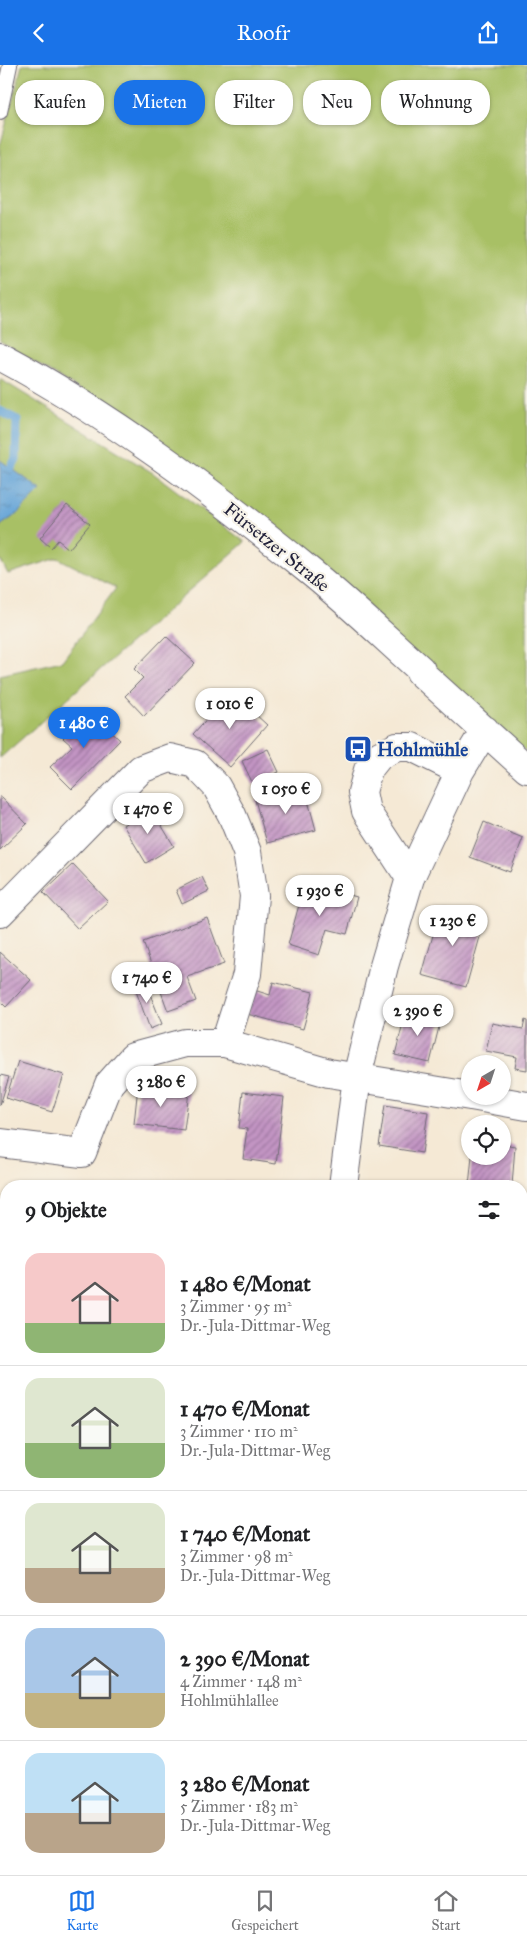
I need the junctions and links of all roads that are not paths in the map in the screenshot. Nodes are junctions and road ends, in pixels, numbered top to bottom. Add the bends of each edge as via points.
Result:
1 (10, 65) edge
2 (0, 112) edge
3 (0, 356) edge
4 (485, 731) junction
5 (527, 769) edge
6 (460, 771) junction
7 (410, 878) junction
8 (0, 913) edge
9 (225, 1043) junction
10 (357, 1077) junction
11 (461, 1094) edge
12 (511, 1103) edge
13 (527, 1106) edge
14 (0, 1143) edge
15 (344, 1180) edge

1 - 2 lane
3 - 4 street, Fürsetzer Straße via 105,418 218,500 309,571
4 - 5 street, Fürsetzer Straße
4 - 6 street
6 - 7 street
6 - 7 street via 412,747 397,747 380,755 368,770 362,792 366,811
7 - 10 street
8 - 9 street via 141,769 170,759 195,764 216,786 232,815 247,852 254,896 247,974
9 - 10 street via 329,1073
9 - 14 street via 185,1043 133,1057 109,1083 82,1153
10 - 11 street
10 - 15 street
12 - 13 street

